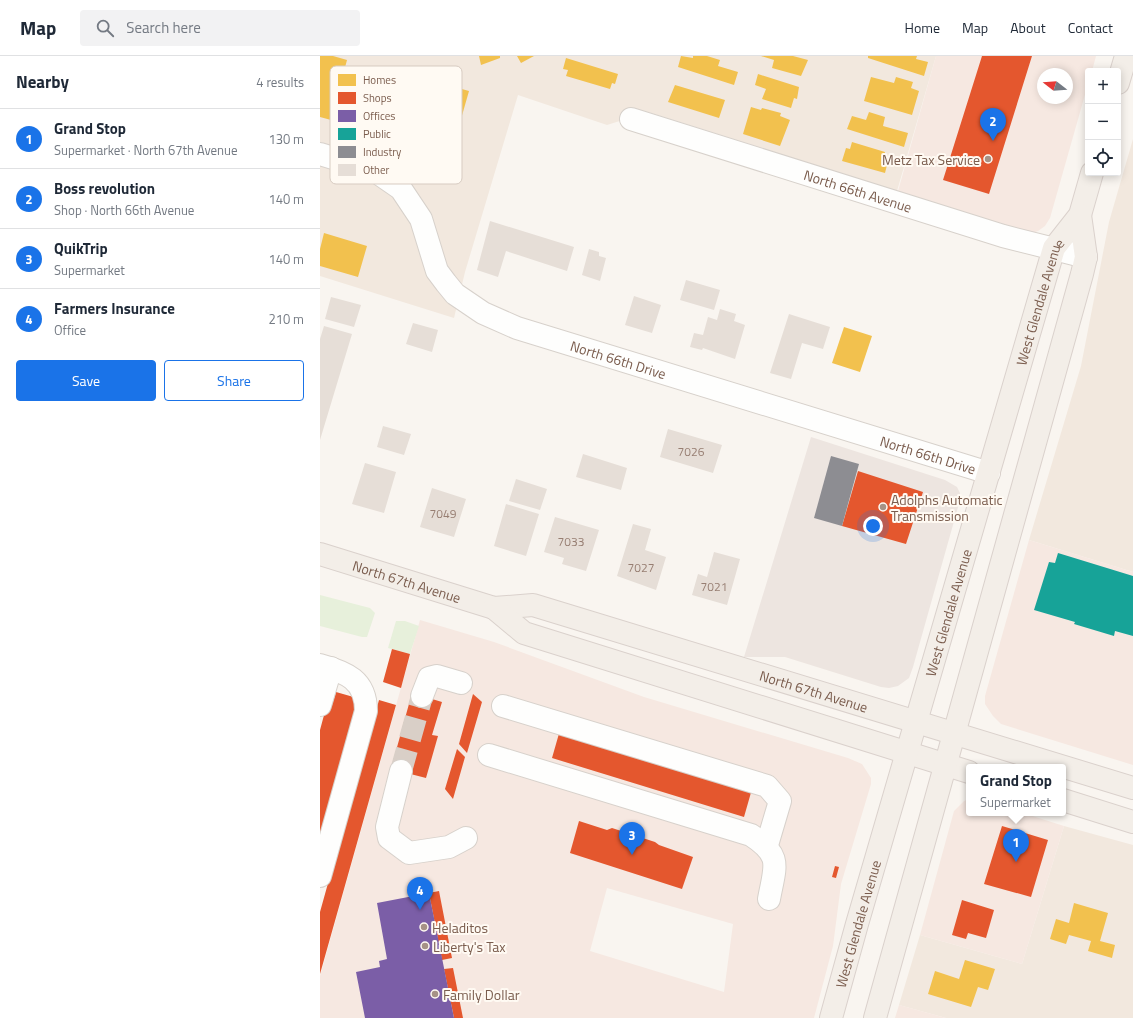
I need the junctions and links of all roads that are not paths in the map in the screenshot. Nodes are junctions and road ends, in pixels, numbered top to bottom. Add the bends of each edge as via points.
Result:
1 (1126, 56) edge
2 (1121, 73) edge
3 (631, 119) dead end
4 (320, 154) edge
5 (330, 157) edge
6 (1091, 176) edge
7 (394, 184) edge
8 (1080, 215) junction
9 (1054, 248) junction
10 (1086, 257) junction
11 (989, 473) junction
12 (320, 554) edge
13 (494, 608) junction
14 (325, 666) edge
15 (461, 684) dead end
16 (422, 696) tunnel mouth
17 (320, 705) edge
18 (503, 706) dead end
19 (916, 722) junction
20 (954, 733) junction
21 (907, 753) junction
22 (490, 755) dead end
23 (1055, 764) edge
24 (945, 765) junction
25 (1066, 767) edge
26 (401, 771) tunnel mouth
27 (966, 771) edge
28 (1133, 788) edge
29 (1066, 801) edge
30 (1133, 822) edge
31 (466, 838) dead end
32 (767, 845) junction
33 (320, 876) edge
34 (768, 899) dead end
35 (831, 1018) edge
36 (875, 1018) edge

1 - 2 main road
3 - 9 street, North 66th Avenue via 1004,236
4 - 5 street, North 66th Drive
6 - 8 main road, West Glendale Avenue
7 - 11 street, North 66th Drive via 401,189 421,219 436,272 455,294 483,313 517,328
8 - 9 main road, West Glendale Avenue
8 - 10 main road, West Glendale Avenue
9 - 10 street, North 66th Avenue
9 - 11 main road, West Glendale Avenue
10 - 20 main road, West Glendale Avenue via 1061,356
11 - 19 main road, West Glendale Avenue
12 - 13 main road, North 67th Avenue
13 - 19 main road, North 67th Avenue via 533,605
13 - 21 main road, North 67th Avenue via 524,632
14 - 17 street
14 - 33 street via 344,674 360,686 366,700 366,711
15 - 16 street via 437,676 429,678
18 - 32 street via 768,786 780,801
19 - 20 main road, North 67th Avenue
19 - 21 main road, West Glendale Avenue
20 - 23 main road, North 67th Avenue
20 - 24 main road, West Glendale Avenue
21 - 24 main road, North 67th Avenue
21 - 35 main road, West Glendale Avenue
22 - 32 street via 751,835
24 - 27 main road, North 67th Avenue
24 - 36 main road, West Glendale Avenue
25 - 28 main road, North 67th Avenue
26 - 31 street via 387,827 389,838 409,853 449,847
29 - 30 main road
32 - 34 street via 776,864

